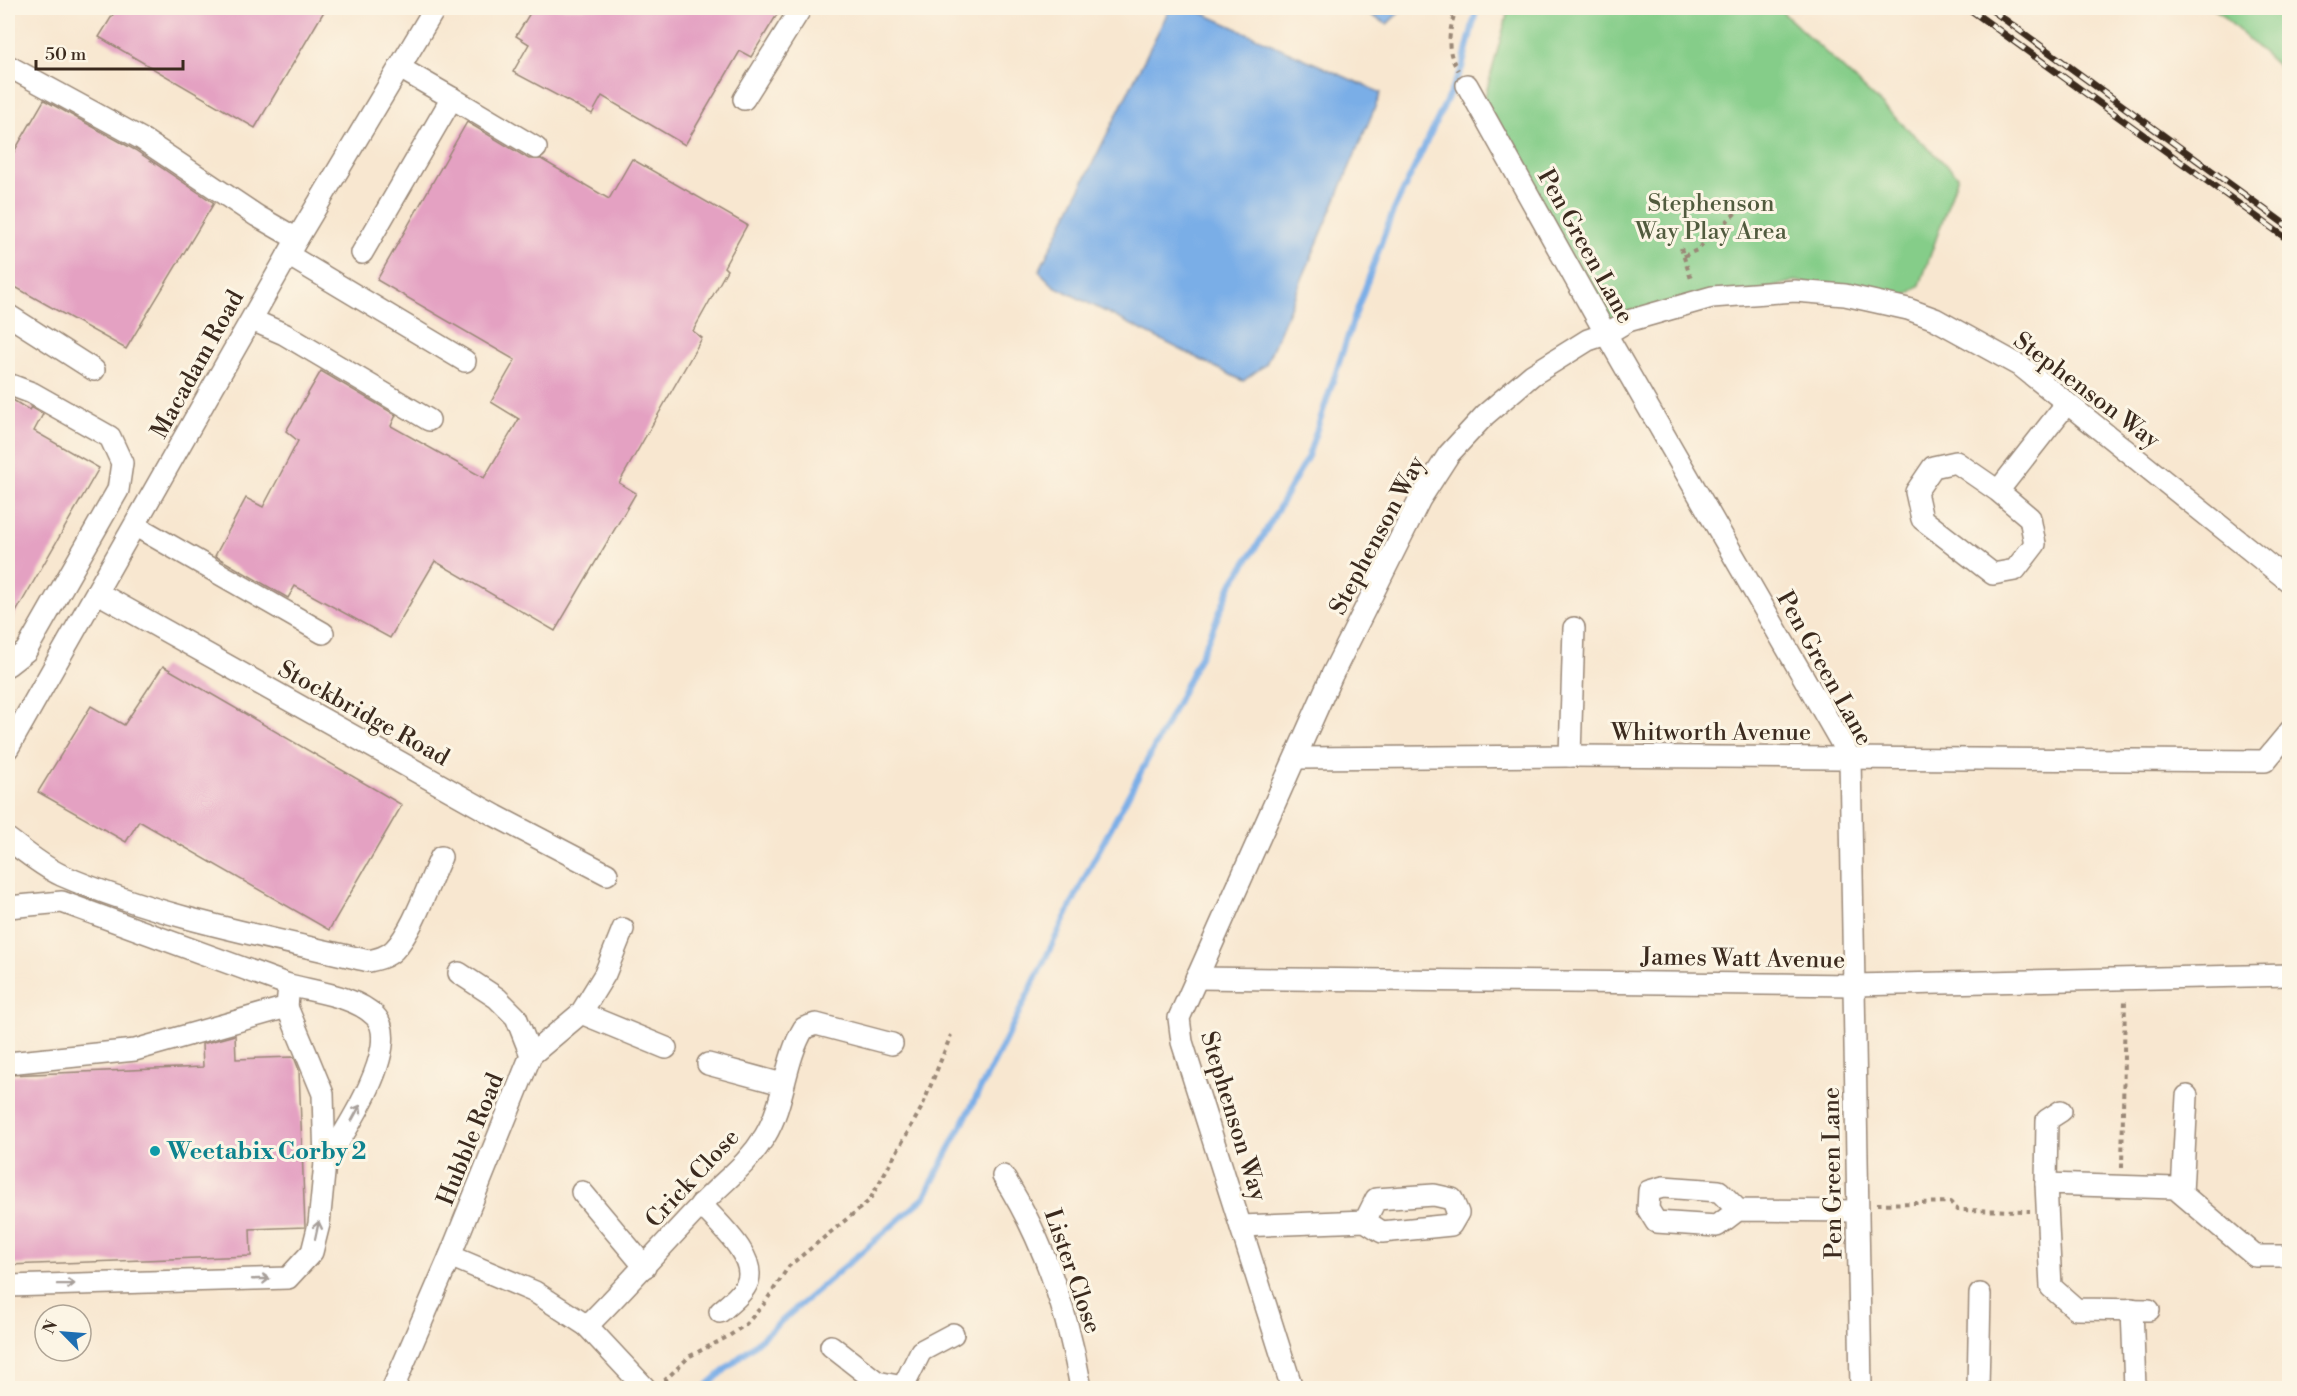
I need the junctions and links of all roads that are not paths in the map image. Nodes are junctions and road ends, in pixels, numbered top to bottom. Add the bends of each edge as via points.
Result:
1 (435, 8) edge
2 (801, 8) edge
3 (8, 66) edge
4 (400, 68) junction
5 (1467, 85) dead end
6 (452, 98) junction
7 (744, 99) dead end
8 (536, 148) dead end
9 (293, 247) junction
10 (362, 253) dead end
11 (8, 315) edge
12 (252, 320) junction
13 (1606, 334) junction
14 (465, 361) dead end
15 (94, 370) dead end
16 (8, 384) edge
17 (2067, 402) junction
18 (429, 420) dead end
19 (1998, 491) junction
20 (136, 526) junction
21 (2289, 582) edge
22 (98, 593) junction
23 (1574, 628) dead end
24 (323, 633) dead end
25 (8, 665) edge
26 (2289, 731) edge
27 (8, 748) edge
28 (1570, 756) junction
29 (1297, 758) junction
30 (1850, 758) junction
31 (8, 839) edge
32 (441, 857) dead end
33 (607, 874) dead end
34 (8, 907) edge
35 (623, 928) dead end
36 (459, 973) dead end
37 (2289, 975) edge
38 (1196, 978) junction
39 (289, 985) junction
40 (1854, 985) junction
41 (287, 1007) junction
42 (581, 1013) junction
43 (892, 1044) dead end
44 (666, 1048) dead end
45 (531, 1055) junction
46 (8, 1063) edge
47 (708, 1064) dead end
48 (782, 1084) junction
49 (2187, 1096) dead end
50 (2061, 1111) dead end
51 (325, 1163) junction
52 (1003, 1176) dead end
53 (2046, 1184) junction
54 (582, 1192) dead end
55 (2182, 1193) junction
56 (701, 1204) junction
57 (1865, 1208) junction
58 (1738, 1210) dead end
59 (1365, 1221) dead end
60 (1241, 1226) junction
61 (450, 1256) junction
62 (2289, 1256) edge
63 (645, 1267) junction
64 (8, 1286) edge
65 (1980, 1294) dead end
66 (720, 1312) dead end
67 (587, 1326) junction
68 (953, 1334) dead end
69 (831, 1346) dead end
70 (903, 1388) edge
71 (393, 1389) edge
72 (645, 1389) edge
73 (1081, 1389) edge
74 (1292, 1389) edge
75 (1861, 1389) edge
76 (1978, 1389) edge
77 (2135, 1389) edge

1 - 4 street, Macadam Road
2 - 7 street
3 - 9 street via 142,139 257,216
4 - 6 street
4 - 9 street, Macadam Road
5 - 13 street, Pen Green Lane
6 - 8 street
6 - 10 street
9 - 12 street, Macadam Road
9 - 14 street
11 - 15 street
12 - 18 street via 284,334
12 - 20 street, Macadam Road
13 - 17 street, Stephenson Way via 1628,321 1712,297 1795,291 1845,295 1935,319 2022,367
13 - 29 street, Stephenson Way via 1588,340 1532,375 1485,415 1449,454 1420,499 1332,675
13 - 30 street, Pen Green Lane
16 - 25 street via 32,393 110,437 122,463 118,490 26,651
17 - 19 street
17 - 21 street, Stephenson Way
19 - 19 street via 2030,518 2035,544 2015,570 1994,574 1922,519 1916,492 1933,467 1956,462
20 - 22 street, Macadam Road
20 - 24 street
22 - 27 street, Macadam Road
22 - 33 street, Stockbridge Road
23 - 28 street
26 - 30 street, Whitworth Avenue via 2265,761
28 - 29 street, Whitworth Avenue
28 - 30 street, Whitworth Avenue
29 - 38 street, Stephenson Way
30 - 40 street, Pen Green Lane
31 - 32 street via 59,874 139,903 209,924 369,961 393,950 404,935
34 - 39 street via 62,902
35 - 42 street, Hubble Road via 605,974
36 - 45 street via 497,998 516,1017
37 - 40 street, James Watt Avenue
38 - 40 street, James Watt Avenue
38 - 60 street, Stephenson Way via 1179,1018 1182,1042
39 - 41 street
51 -> 39 street via 368,1093 382,1034 377,1019 366,1009
40 - 57 street, Pen Green Lane
41 - 46 street via 135,1050
41 - 51 street via 323,1094
42 - 44 street
42 - 45 street, Hubble Road
43 - 48 street, Crick Close via 816,1024 804,1028
45 - 61 street, Hubble Road
47 - 48 street
48 - 56 street, Crick Close via 767,1132 749,1161
49 - 55 street
50 - 53 street via 2047,1120
64 -> 51 street via 288,1278 312,1252
52 - 73 street, Lister Close via 1026,1212 1047,1260 1076,1357
53 - 55 street via 2175,1188
53 - 77 street via 2051,1287 2076,1309 2140,1309
54 - 63 street
55 - 62 street via 2255,1256
56 - 63 street, Crick Close
56 - 66 street via 741,1250 748,1266 748,1281
57 - 58 street
57 - 75 street, Pen Green Lane
59 - 60 street
60 - 74 street, Stephenson Way
61 - 67 street via 535,1292
61 - 71 street, Hubble Road
63 - 67 street, Crick Close
65 - 76 street
67 - 72 street
68 - 70 street via 921,1351
69 - 70 street via 877,1382

